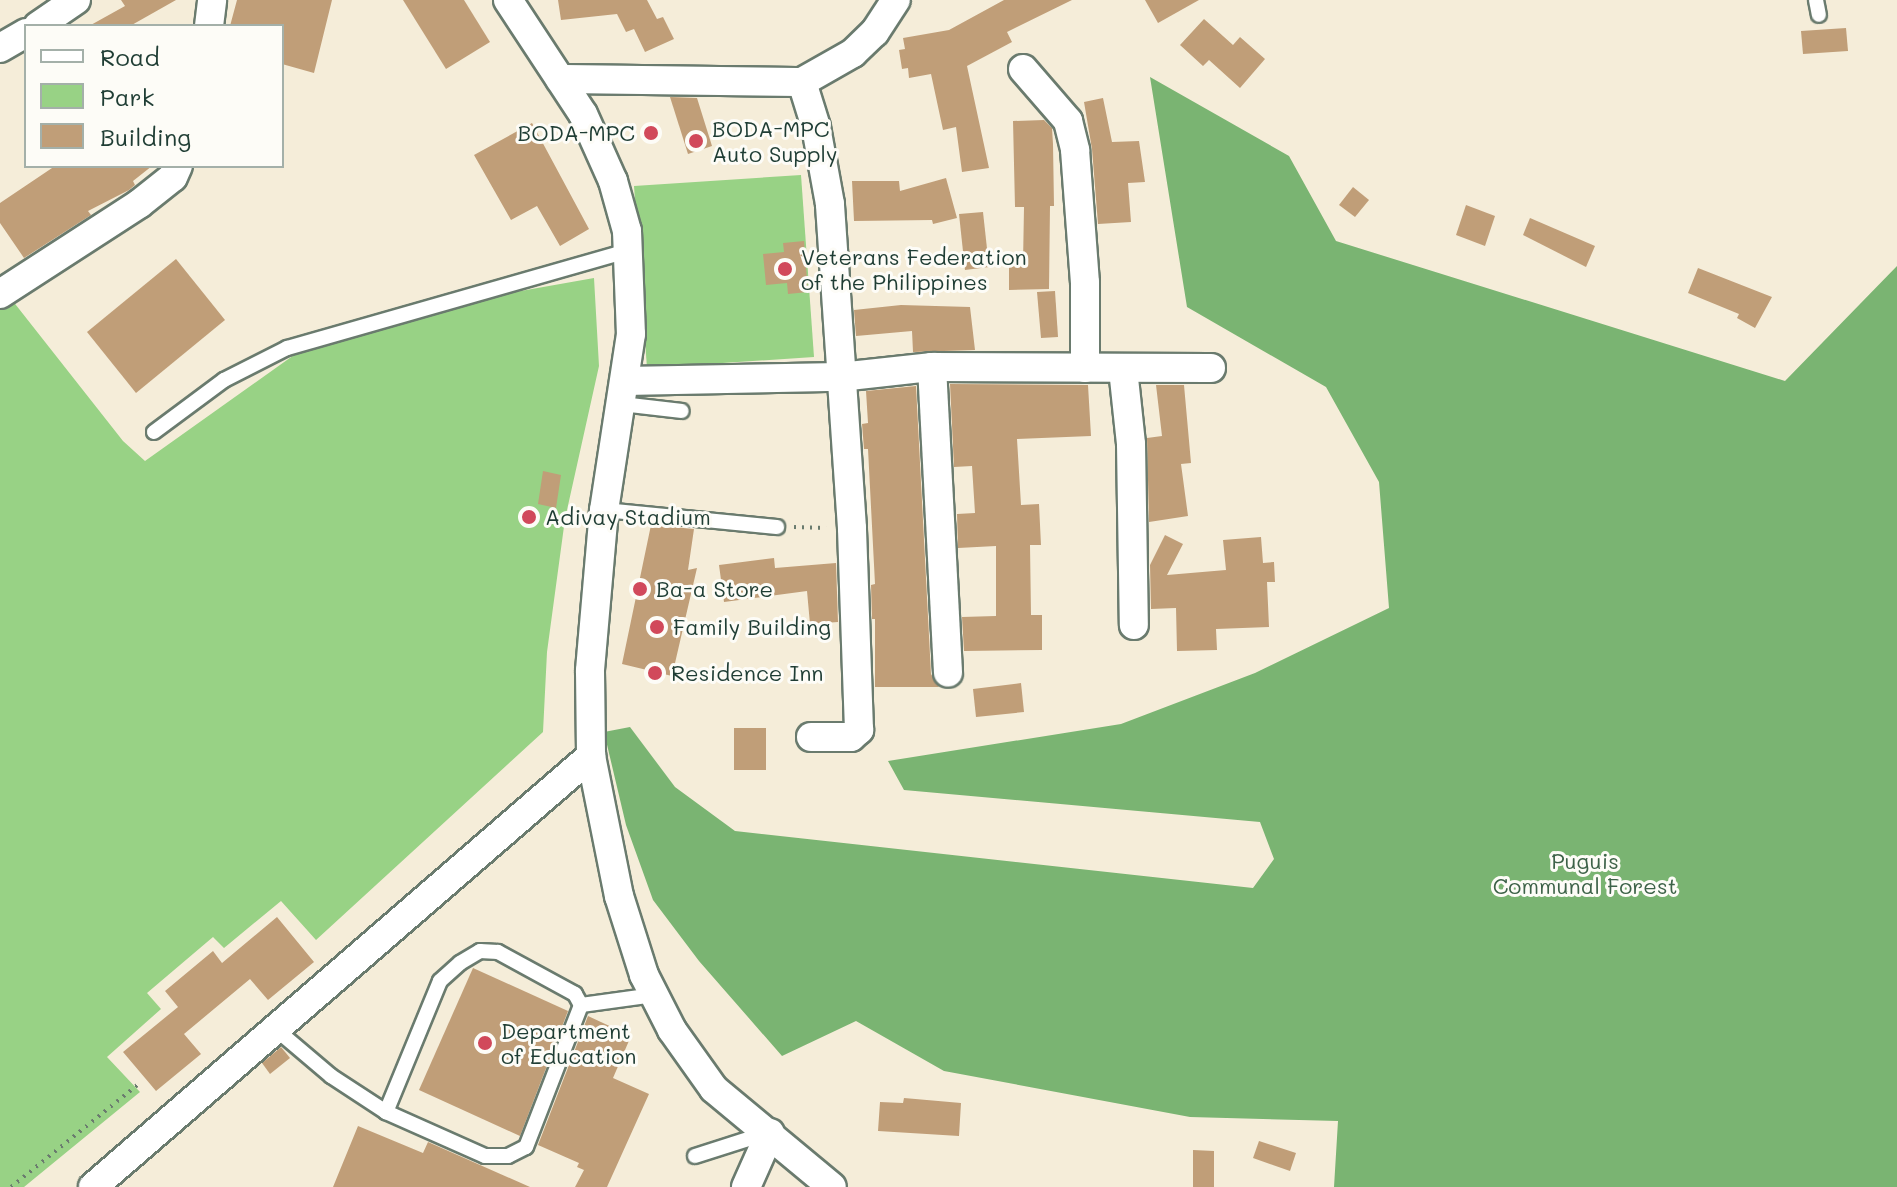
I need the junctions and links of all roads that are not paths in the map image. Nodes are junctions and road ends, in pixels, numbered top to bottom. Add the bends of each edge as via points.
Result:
1 (76, 0) edge
2 (212, 0) edge
3 (508, 0) edge
4 (896, 0) edge
5 (41, 24) edge
6 (209, 24) edge
7 (24, 34) edge
8 (0, 48) edge
9 (1023, 69) dead end
10 (560, 79) junction
11 (802, 82) junction
12 (177, 168) edge
13 (628, 251) junction
14 (0, 294) edge
15 (932, 367) junction
16 (1085, 368) junction
17 (1211, 368) dead end
18 (1123, 369) junction
19 (840, 377) junction
20 (623, 393) junction
21 (682, 411) dead end
22 (154, 432) dead end
23 (604, 510) junction
24 (777, 527) road end
25 (1134, 625) dead end
26 (948, 673) dead end
27 (811, 737) dead end
28 (591, 756) junction
29 (654, 995) junction
30 (581, 1005) junction
31 (278, 1031) junction
32 (386, 1112) junction
33 (770, 1133) junction
34 (695, 1156) dead end
35 (93, 1187) edge
36 (746, 1187) edge
37 (832, 1187) edge

1 - 5 street
2 - 6 street
3 - 10 street
4 - 11 street via 853,53
7 - 8 street
9 - 16 street via 1068,121 1075,150
10 - 11 street
10 - 13 street via 583,114 613,181
11 - 19 street via 830,204
12 - 14 street via 139,204
13 - 20 street via 631,334
13 - 22 lane via 287,348 224,380
15 - 16 street
15 - 19 street
15 - 26 street
16 - 18 street
17 - 18 street
18 - 25 street via 1131,444
19 - 20 street
19 - 27 street via 859,730 851,737
20 - 21 lane
20 - 23 street
23 - 24 lane
23 - 28 street via 590,671
28 - 29 street via 619,896
28 - 31 street
29 - 30 lane
29 - 33 street via 714,1089
30 - 32 lane via 526,1147 508,1156 485,1156
30 - 32 lane via 567,986 498,952 480,951 440,981
31 - 32 lane via 331,1076
31 - 35 street
33 - 34 lane
33 - 36 street
33 - 37 street

